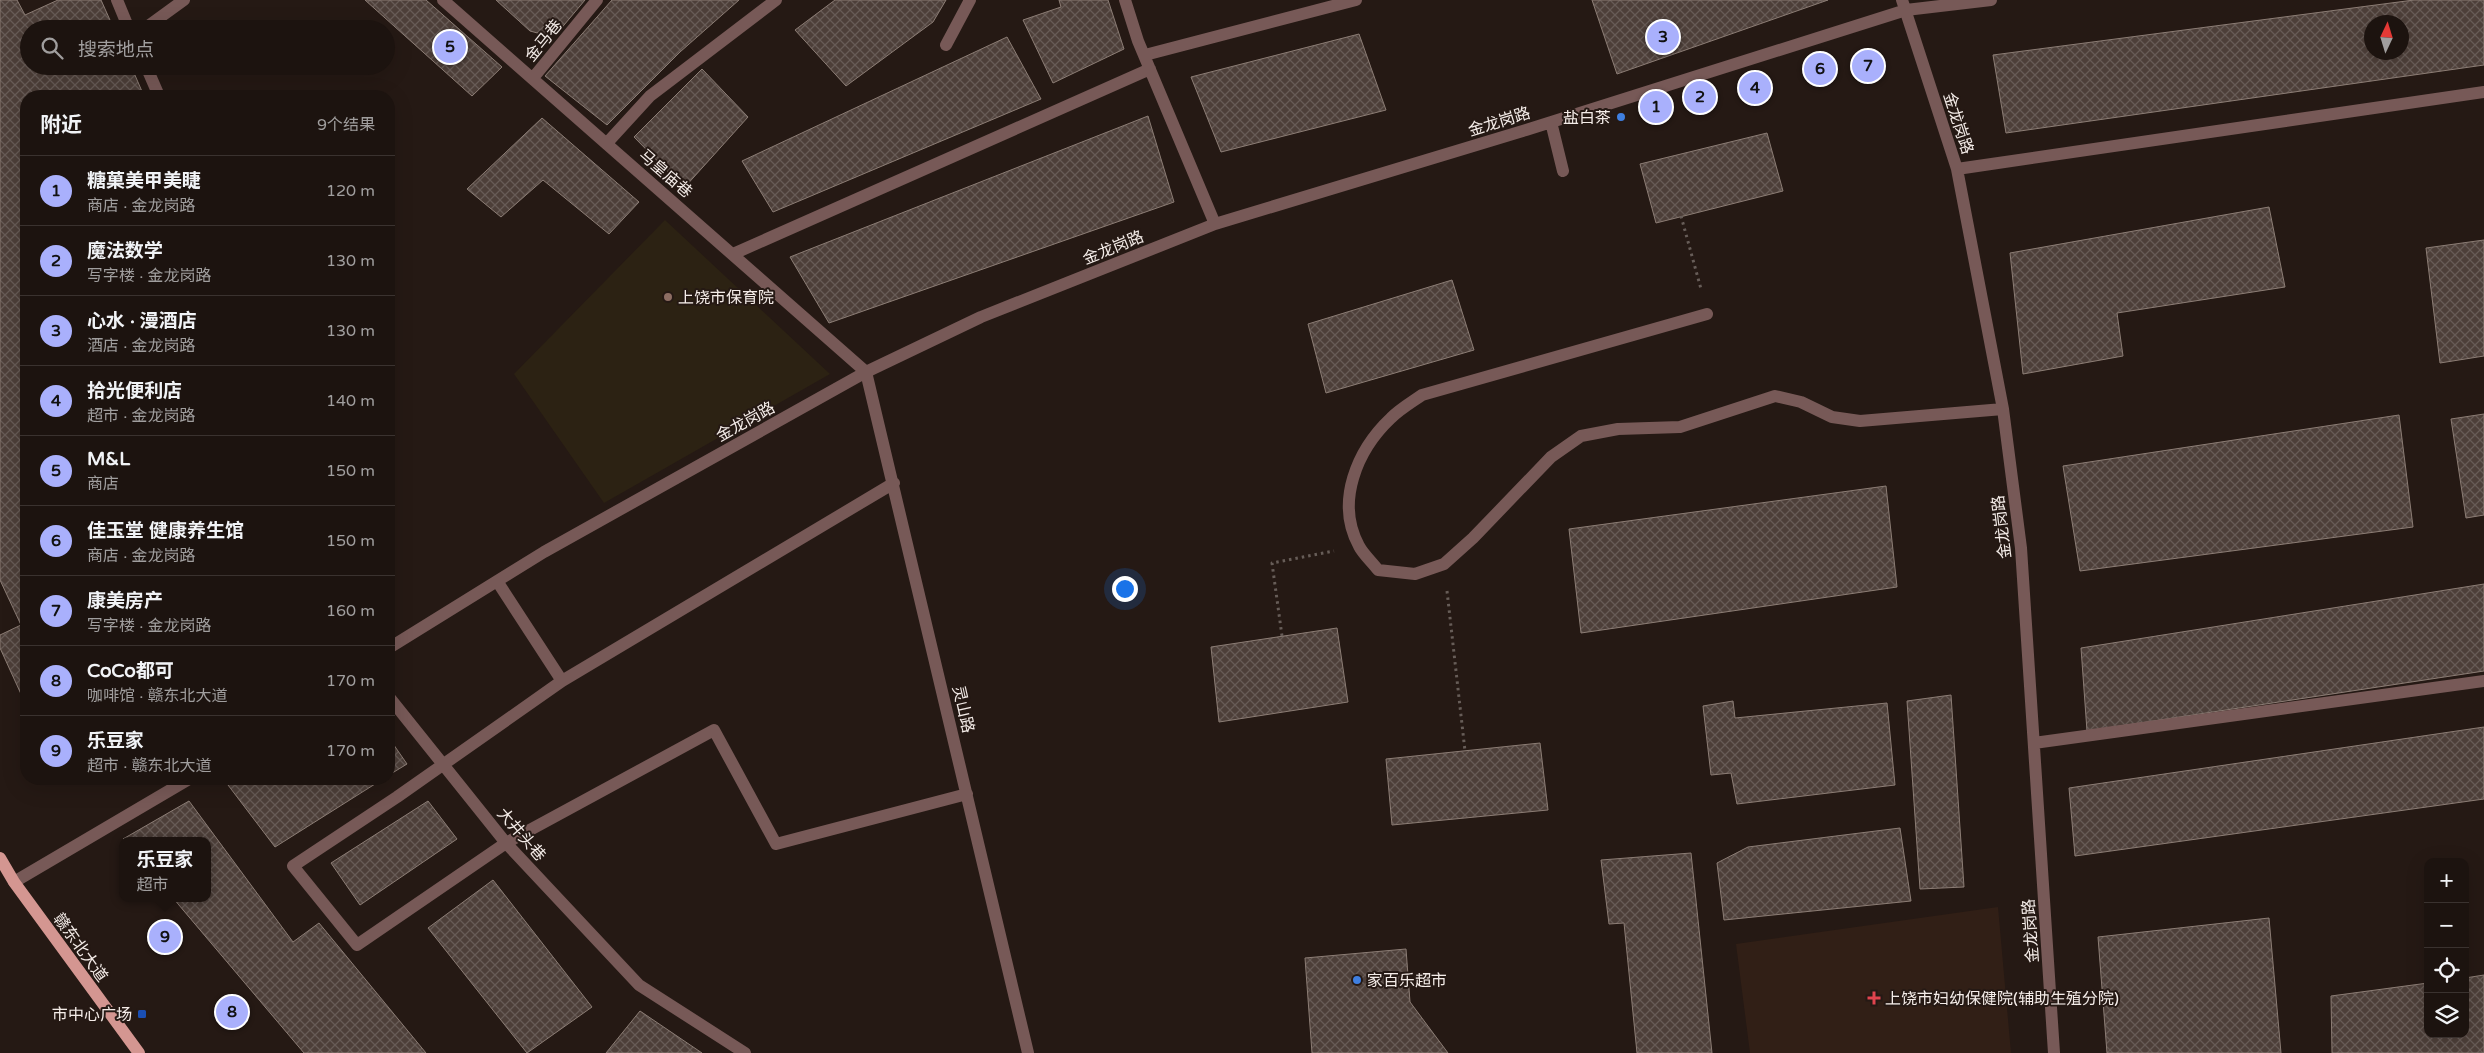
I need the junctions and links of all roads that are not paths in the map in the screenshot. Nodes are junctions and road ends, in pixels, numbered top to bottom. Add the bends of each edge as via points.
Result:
1 (117, 0) edge
2 (184, 0) edge
3 (443, 0) edge
4 (597, 0) edge
5 (776, 0) edge
6 (970, 0) edge
7 (1125, 0) edge
8 (1356, 0) edge
9 (1991, 0) edge
10 (1904, 5) edge
11 (125, 20) edge
12 (156, 20) edge
13 (946, 45) dead end
14 (1145, 55) junction
15 (1150, 69) junction
16 (150, 75) edge
17 (532, 78) junction
18 (156, 90) edge
19 (2484, 92) edge
20 (1550, 122) junction
21 (607, 143) junction
22 (1957, 169) junction
23 (1563, 171) dead end
24 (1214, 224) junction
25 (734, 254) junction
26 (1707, 314) road end
27 (866, 372) junction
28 (2003, 409) junction
29 (894, 483) junction
30 (497, 581) junction
31 (395, 644) edge
32 (562, 681) junction
33 (2484, 681) edge
34 (395, 705) edge
35 (2034, 743) junction
36 (442, 765) junction
37 (179, 785) edge
38 (967, 794) junction
39 (506, 843) junction
40 (0, 858) edge
41 (14, 882) junction
42 (139, 1053) edge
43 (745, 1053) edge
44 (1028, 1053) edge
45 (2054, 1053) edge

1 - 11 street
2 - 12 street
3 - 17 street, 马皇庙巷
4 - 17 street, 金马巷
5 - 21 street via 650,96
6 - 13 street
7 - 14 street
8 - 14 street
9 - 10 street, 金龙岗路
10 - 20 street, 金龙岗路
10 - 22 street, 金龙岗路
14 - 15 street
15 - 24 street
15 - 25 street
16 - 18 street
17 - 21 street, 马皇庙巷
19 - 22 street
20 - 23 street
20 - 24 street, 金龙岗路
21 - 25 street, 马皇庙巷
22 - 28 street, 金龙岗路
24 - 27 street, 金龙岗路 via 982,317
25 - 27 street, 马皇庙巷
26 - 28 street via 1422,395 1391,417 1368,446 1351,480 1348,516 1359,546 1378,570 1415,574 1444,564 1551,456 1582,436 1618,429 1680,427 1774,396 1801,402 1832,417 1860,422
27 - 29 street, 灵山路
27 - 30 street, 金龙岗路
28 - 35 street, 金龙岗路 via 2021,548
29 - 32 street
29 - 38 street, 灵山路
30 - 31 street, 金龙岗路
30 - 32 street
32 - 36 street
33 - 35 street
34 - 36 street, 大井头巷
35 - 45 street, 金龙岗路
36 - 39 street, 大井头巷
36 - 39 street via 293,866 357,945
37 - 41 street
38 - 39 street via 776,844 714,730
38 - 44 street, 灵山路
39 - 43 street, 大井头巷 via 639,985
40 - 41 main road, 赣东北大道
41 - 42 main road, 赣东北大道

